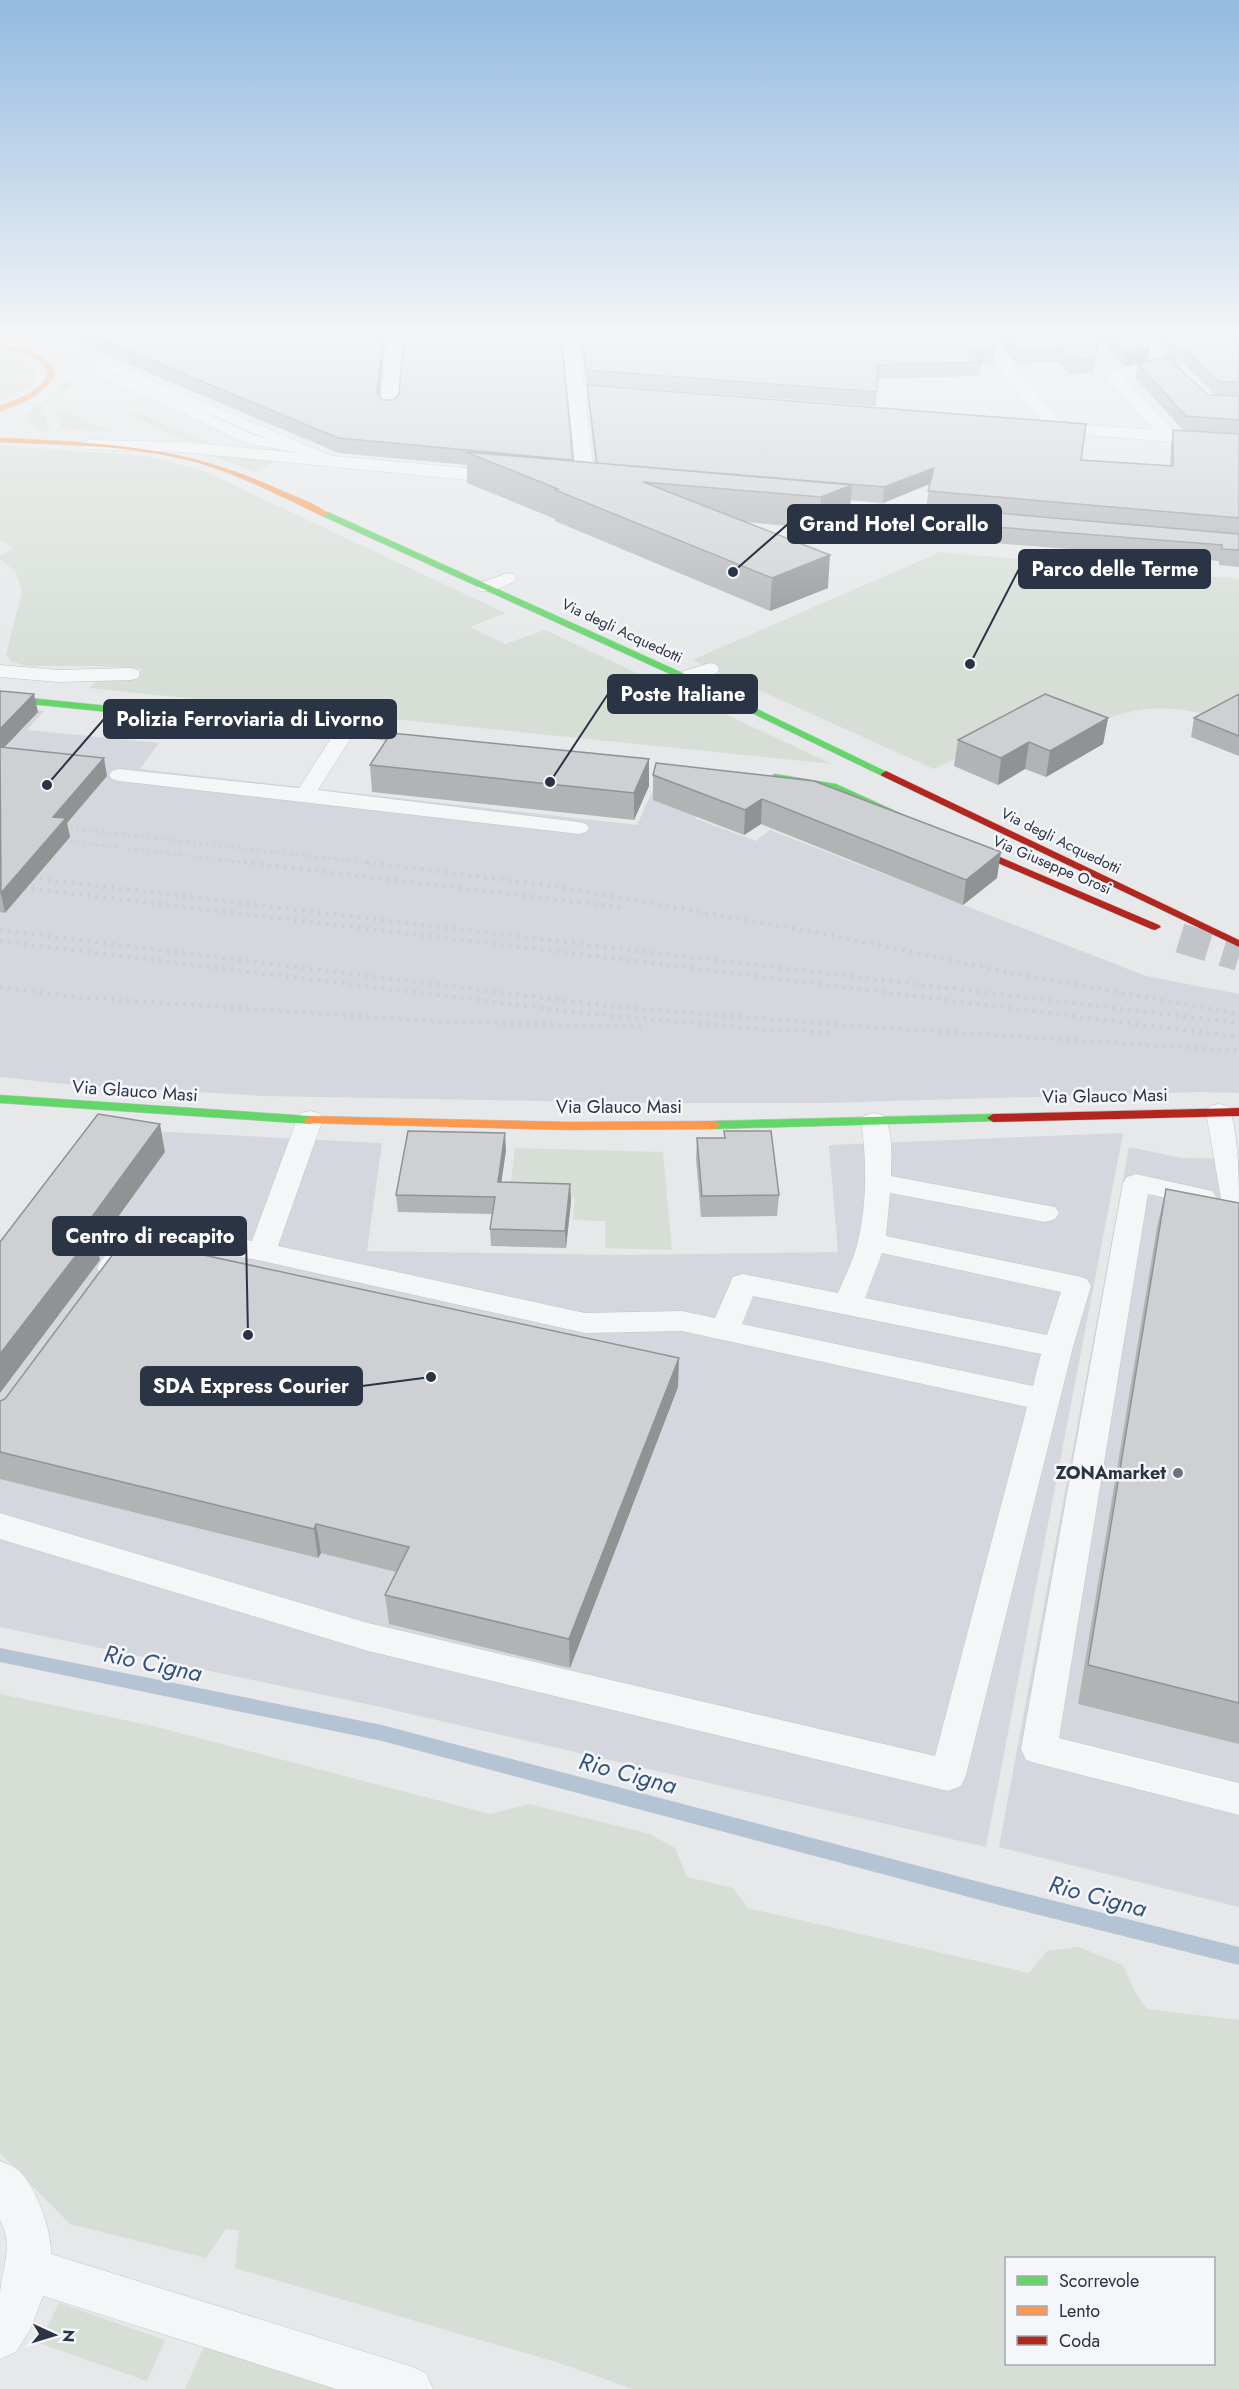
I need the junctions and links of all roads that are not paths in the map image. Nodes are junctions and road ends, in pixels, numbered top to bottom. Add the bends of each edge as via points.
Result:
1 (86, 445) edge
2 (106, 445) edge
3 (281, 445) edge
4 (292, 445) edge
5 (583, 445) edge
6 (300, 449) junction
7 (336, 463) junction
8 (526, 479) edge
9 (562, 482) edge
10 (586, 484) junction
11 (607, 486) edge
12 (791, 502) edge
13 (1038, 524) edge
14 (508, 578) dead end
15 (486, 587) junction
16 (710, 669) dead end
17 (0, 671) edge
18 (131, 674) dead end
19 (684, 677) junction
20 (0, 698) edge
21 (344, 734) junction
22 (449, 744) edge
23 (119, 775) dead end
24 (765, 776) edge
25 (305, 795) junction
26 (925, 827) edge
27 (579, 828) dead end
28 (945, 836) edge
29 (1170, 934) tunnel mouth
30 (1239, 945) edge
31 (0, 1099) edge
32 (1229, 1112) edge
33 (310, 1119) junction
34 (874, 1121) junction
35 (878, 1182) junction
36 (1238, 1205) edge
37 (1045, 1213) dead end
38 (872, 1242) junction
39 (262, 1252) junction
40 (98, 1286) edge
41 (848, 1305) junction
42 (725, 1329) junction
43 (1058, 1347) junction
44 (1045, 1400) junction
45 (0, 1526) edge
46 (1239, 1799) edge
47 (0, 2183) edge
48 (27, 2269) junction
49 (0, 2336) edge
50 (410, 2389) edge

1 - 15 main road, Via degli Acquedotti via 169,454 225,469
2 - 7 street via 182,447
3 - 6 lane
4 - 6 lane
5 - 10 street
6 - 7 lane
7 - 8 street
9 - 10 street
10 - 11 street
12 - 13 street via 850,503 964,523
14 - 15 lane
15 - 19 main road, Via degli Acquedotti
16 - 19 lane
17 - 18 lane via 58,676
19 - 30 main road, Via degli Acquedotti
20 - 21 main road
21 - 22 main road
21 - 25 lane
23 - 25 lane
24 - 26 main road via 812,781 843,790
25 - 27 lane
28 - 29 main road, Via Giuseppe Orosi
31 - 33 main road, Via Glauco Masi
32 - 34 main road, Via Glauco Masi
32 - 36 lane
33 - 34 main road, Via Glauco Masi via 569,1126
33 - 39 lane
34 - 35 lane
35 - 37 lane
35 - 38 lane
36 - 46 lane via 1136,1183 1039,1749
38 - 41 lane
38 - 43 lane via 1077,1286
39 - 40 lane via 141,1229
39 - 42 lane via 585,1323 682,1321
41 - 42 lane via 743,1284
41 - 43 lane
42 - 44 lane
43 - 44 lane
44 - 45 lane via 948,1775 368,1637
47 - 48 lane via 18,2206 28,2236
48 - 49 lane via 20,2298
48 - 50 lane

